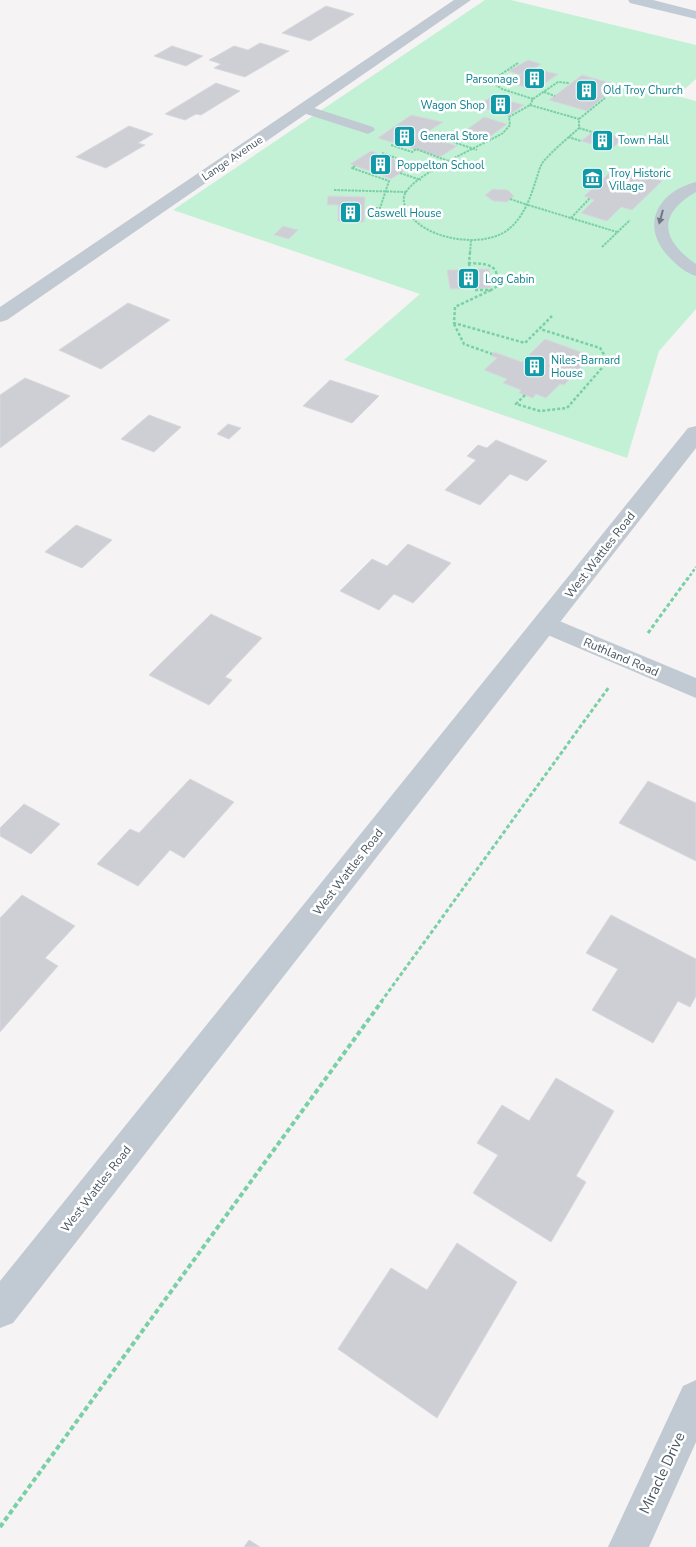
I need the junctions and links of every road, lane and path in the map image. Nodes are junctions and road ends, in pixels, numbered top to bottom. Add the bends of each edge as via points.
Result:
1 (464, 0) edge
2 (635, 0) edge
3 (696, 15) edge
4 (518, 63) dead end
5 (569, 82) dead end
6 (543, 92) junction
7 (555, 96) dead end
8 (605, 98) dead end
9 (533, 99) junction
10 (530, 105) junction
11 (305, 109) junction
12 (580, 119) junction
13 (579, 128) junction
14 (368, 130) junction
15 (592, 132) dead end
16 (426, 133) dead end
17 (567, 137) junction
18 (581, 141) dead end
19 (477, 150) junction
20 (452, 162) junction
21 (355, 166) dead end
22 (434, 171) junction
23 (400, 173) dead end
24 (422, 180) junction
25 (696, 186) edge
26 (334, 190) dead end
27 (384, 191) junction
28 (406, 192) junction
29 (590, 198) dead end
30 (510, 199) dead end
31 (528, 205) junction
32 (370, 208) dead end
33 (571, 218) junction
34 (630, 219) dead end
35 (617, 232) junction
36 (472, 241) junction
37 (602, 247) dead end
38 (469, 263) junction
39 (470, 269) dead end
40 (696, 271) edge
41 (473, 290) dead end
42 (491, 290) junction
43 (0, 316) edge
44 (552, 316) dead end
45 (454, 323) junction
46 (540, 329) junction
47 (492, 354) dead end
48 (525, 395) dead end
49 (696, 434) edge
50 (696, 567) edge
51 (545, 624) junction
52 (644, 639) dead end
53 (610, 685) dead end
54 (696, 689) edge
55 (0, 1310) edge
56 (696, 1399) edge
57 (0, 1527) edge
58 (628, 1547) edge

1 - 11 street, Lange Avenue
2 - 3 main road
4 - 9 path via 493,83
5 - 6 path via 558,82
6 - 7 path
6 - 9 path
8 - 12 path
9 - 10 path
10 - 12 path
10 - 19 path via 509,117 510,125 503,133
11 - 14 lane
11 - 43 street, Lange Avenue
12 - 13 path
13 - 15 path
13 - 17 path
14 - 20 path via 381,134 374,138
14 - 22 path via 354,138 355,143
16 - 19 path
17 - 18 path
17 - 31 path via 542,163
19 - 20 path
20 - 22 path
21 - 27 path via 352,168 389,181
22 - 24 path
23 - 24 path
24 - 28 path
25 -> 40 lane via 665,206 659,216 659,228 665,241
26 - 27 path
27 - 28 path
27 - 32 path via 380,208
28 - 36 path via 406,212 413,221 448,236
29 - 33 path
30 - 31 path
31 - 33 path
31 - 36 path via 503,233
33 - 35 path
34 - 35 path
35 - 37 path
36 - 38 path
38 - 39 path
38 - 42 path via 490,264 496,269 499,277 496,287
41 - 42 path
42 - 45 path via 455,307
44 - 46 path
45 - 46 path via 525,343
45 - 47 path via 464,344
46 - 48 path via 600,348 608,361 567,408 540,412 516,404
49 - 51 street, West Wattles Road
50 - 52 path
51 - 54 street, Ruthland Road
51 - 55 street, West Wattles Road
53 - 57 path
56 - 58 street, Miracle Drive

